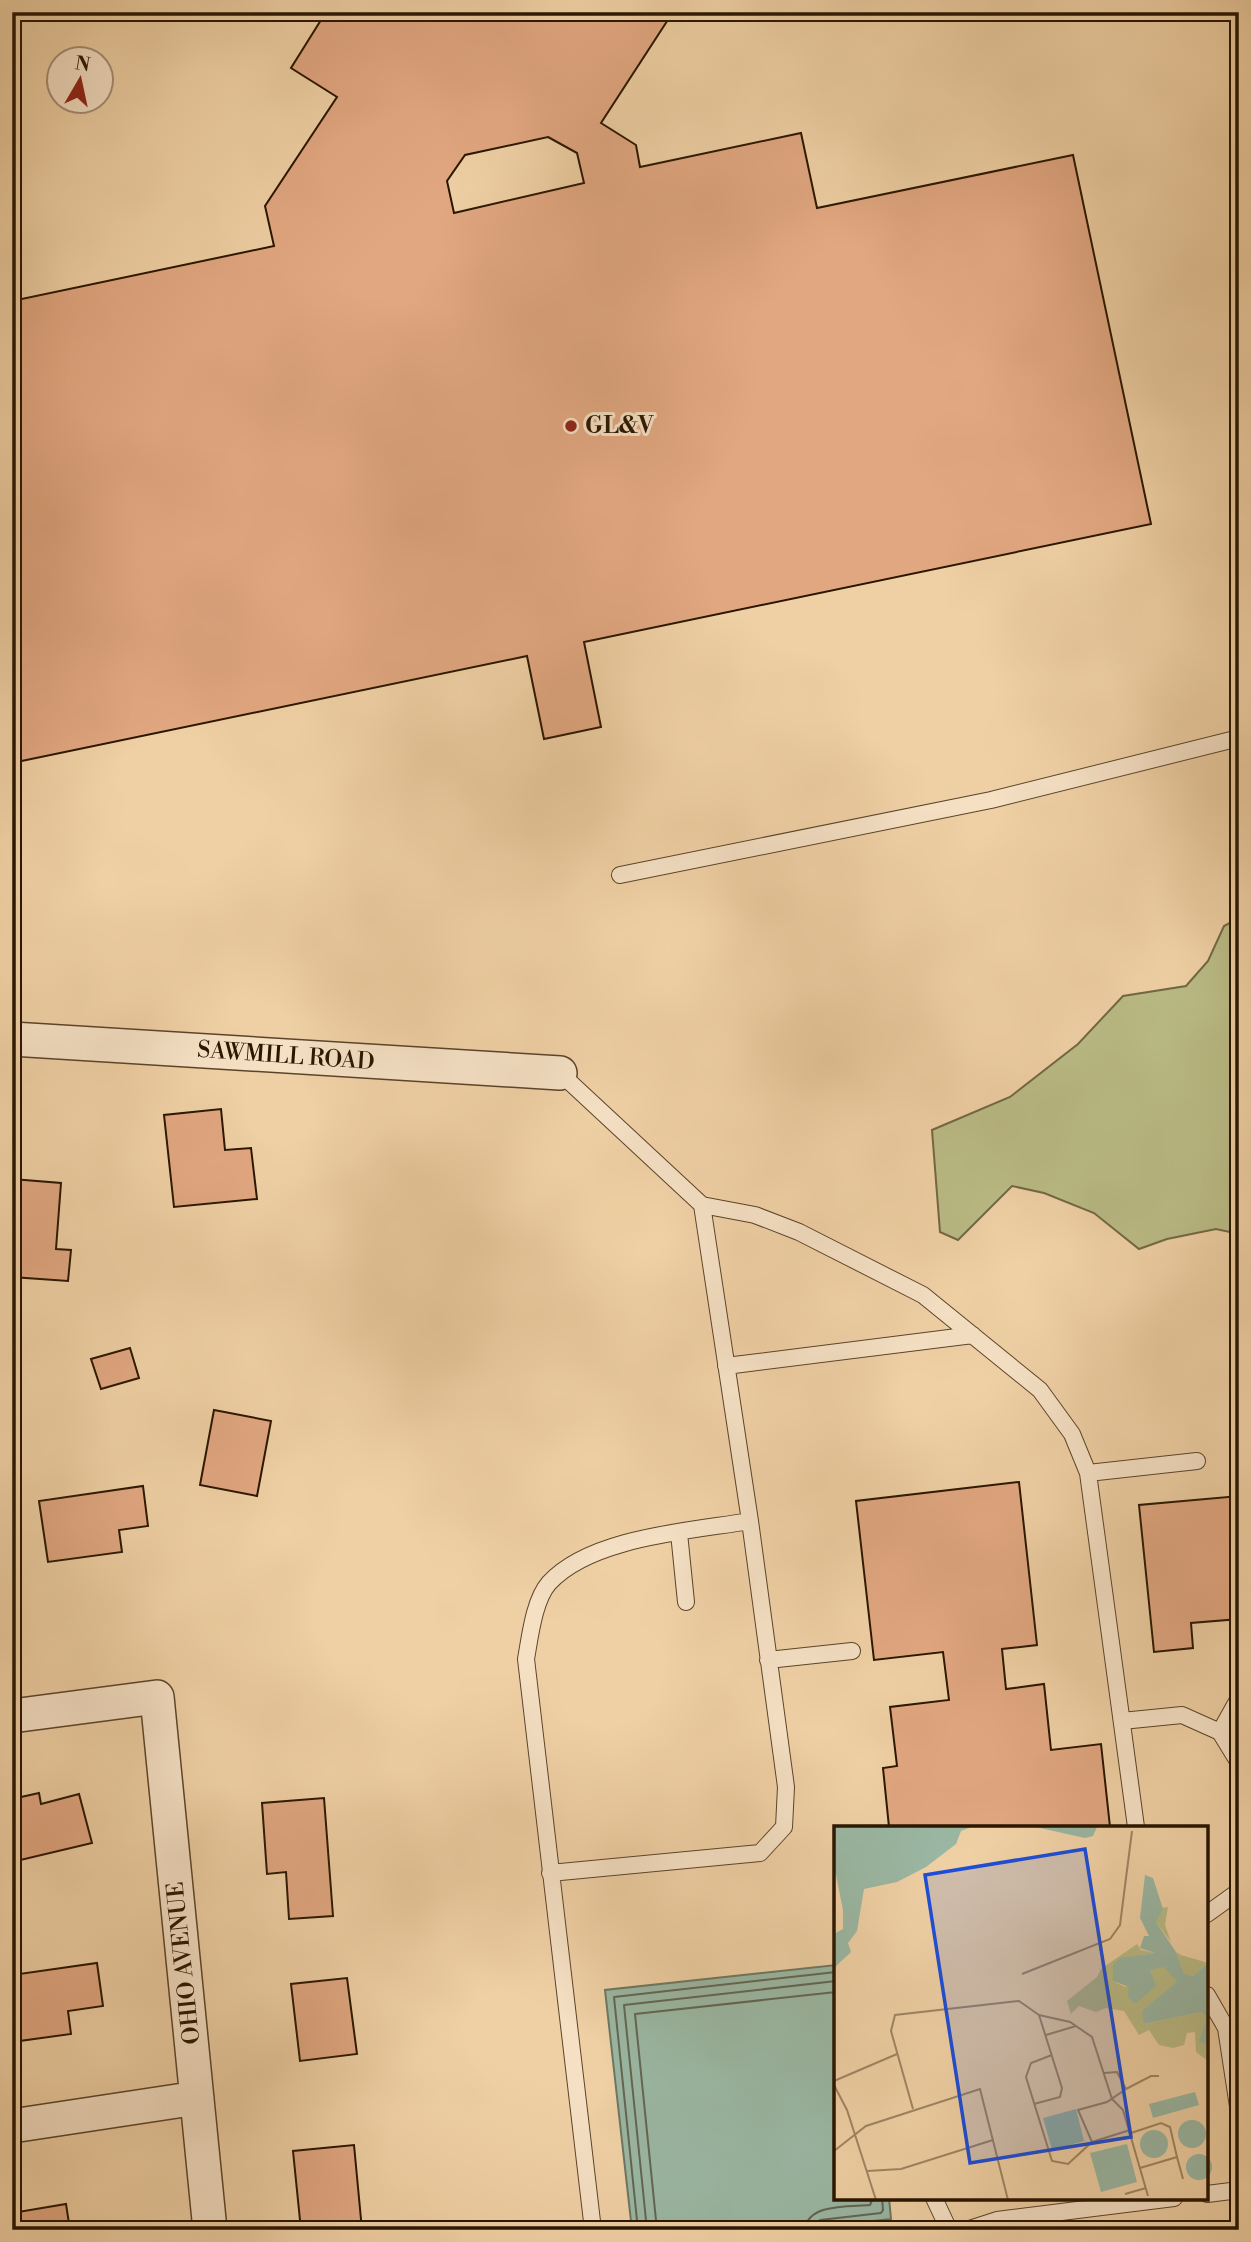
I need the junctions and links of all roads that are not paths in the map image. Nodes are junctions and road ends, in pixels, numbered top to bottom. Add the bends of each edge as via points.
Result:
1 (1239, 738) edge
2 (620, 875) dead end
3 (12, 1039) edge
4 (561, 1073) joint
5 (702, 1205) junction
6 (973, 1335) junction
7 (726, 1367) junction
8 (1197, 1461) dead end
9 (1088, 1473) junction
10 (750, 1521) junction
11 (679, 1533) junction
12 (686, 1602) dead end
13 (852, 1651) dead end
14 (768, 1660) junction
15 (1239, 1698) edge
16 (12, 1716) edge
17 (1122, 1721) junction
18 (1220, 1732) junction
19 (1239, 1763) edge
20 (1136, 1826) edge
21 (550, 1873) junction
22 (1239, 1891) edge
23 (1209, 1913) edge
24 (1209, 1998) edge
25 (197, 2098) junction
26 (1239, 2113) edge
27 (12, 2126) edge
28 (1239, 2190) edge
29 (1209, 2194) edge
30 (935, 2200) edge
31 (1158, 2200) edge
32 (210, 2230) edge
33 (593, 2230) edge
34 (949, 2230) edge
35 (966, 2230) edge

1 - 2 lane via 991,800
3 - 4 street, SAWMILL ROAD
4 - 5 lane
5 - 6 lane via 755,1215 799,1232 923,1294
5 - 7 lane
6 - 7 lane
6 - 9 lane via 1040,1390 1072,1434
7 - 10 lane
8 - 9 lane
9 - 17 lane
10 - 11 lane
10 - 14 lane
11 - 12 lane
11 - 21 lane via 631,1541 582,1557 548,1584 534,1616 526,1659
13 - 14 lane
14 - 21 lane via 786,1787 784,1827 760,1853
15 - 18 lane
16 - 25 street, OHIO AVENUE via 157,1697
17 - 18 lane via 1182,1715
17 - 20 lane
18 - 19 lane
21 - 33 lane
22 - 23 lane
24 - 26 lane via 1226,2028
25 - 27 street
25 - 32 street, OHIO AVENUE
28 - 29 lane
30 - 34 lane
31 - 35 lane via 997,2220

